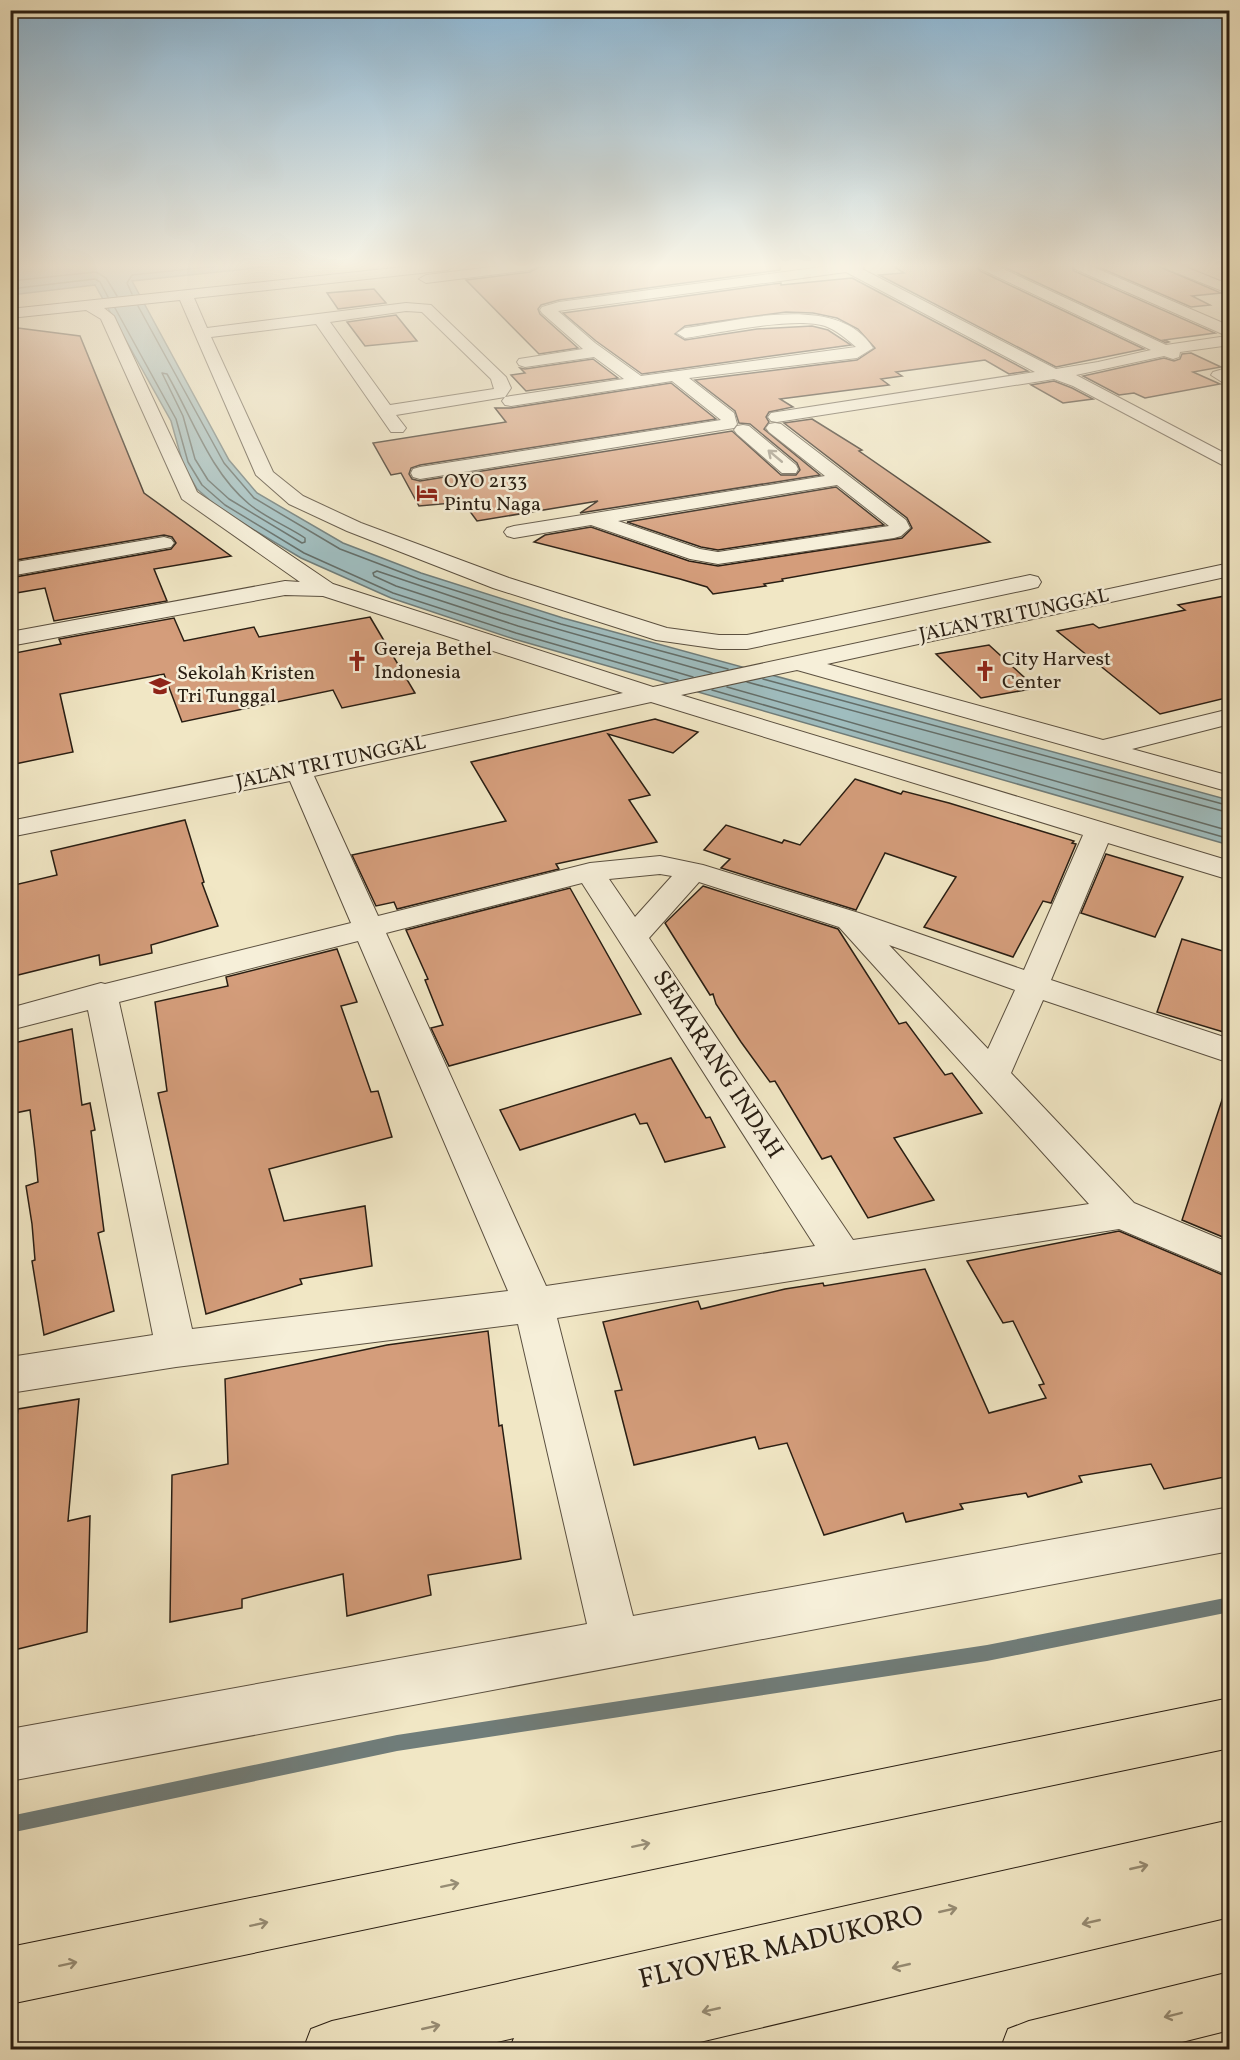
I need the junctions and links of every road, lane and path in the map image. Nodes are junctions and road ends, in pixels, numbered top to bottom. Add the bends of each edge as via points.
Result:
1 (128, 362) edge
2 (215, 362) edge
3 (351, 362) edge
4 (482, 362) edge
5 (611, 362) edge
6 (724, 362) edge
7 (775, 362) edge
8 (1031, 362) edge
9 (1050, 362) edge
10 (1128, 362) edge
11 (731, 367) junction
12 (700, 372) junction
13 (1230, 372) edge
14 (1054, 374) junction
15 (1075, 376) junction
16 (677, 377) junction
17 (639, 382) junction
18 (1230, 382) edge
19 (716, 385) dead end
20 (511, 401) dead end
21 (386, 411) junction
22 (771, 419) junction
23 (735, 421) junction
24 (400, 432) dead end
25 (1230, 464) edge
26 (420, 473) dead end
27 (839, 479) junction
28 (807, 483) junction
29 (592, 519) junction
30 (514, 532) dead end
31 (164, 543) dead end
32 (1230, 569) edge
33 (10, 570) edge
34 (1030, 582) dead end
35 (325, 590) junction
36 (10, 639) edge
37 (798, 663) junction
38 (660, 692) junction
39 (1230, 716) edge
40 (1102, 749) junction
41 (299, 771) junction
42 (1230, 784) edge
43 (10, 829) edge
44 (1100, 831) junction
45 (693, 871) junction
46 (1230, 871) edge
47 (590, 872) junction
48 (848, 920) junction
49 (367, 930) junction
50 (633, 937) junction
51 (1034, 985) junction
52 (100, 994) junction
53 (10, 1019) edge
54 (1230, 1052) edge
55 (993, 1075) junction
56 (1121, 1214) junction
57 (844, 1258) junction
58 (1230, 1260) edge
59 (534, 1305) junction
60 (176, 1349) junction
61 (10, 1376) edge
62 (1230, 1529) edge
63 (616, 1644) junction
64 (1230, 1723) edge
65 (10, 1755) edge
66 (1230, 1847) edge
67 (1230, 1890) edge
68 (10, 1976) edge
69 (1230, 2001) edge
70 (333, 2049) edge
71 (538, 2049) edge
72 (1029, 2049) edge

1 - 35 street via 189,495
2 - 34 street via 265,475 296,500 354,527 501,583 664,635 747,642
3 - 21 street
4 - 21 street via 498,377 503,388 499,393
5 - 17 street
6 - 11 street
7 - 11 street
8 - 14 street
9 - 15 street
10 - 15 street
11 - 12 street
12 - 16 street
12 - 19 street
13 - 18 street via 1219,375
14 - 15 street
14 - 22 street
15 - 25 street
16 - 17 street
16 - 23 street
17 - 20 street
21 - 24 street
22 - 23 street via 764,430
22 - 27 street
23 - 26 street
28 -> 23 street
27 - 28 street
27 - 29 street via 900,528 718,558 697,555
28 - 29 street
29 - 30 street
31 - 33 street
32 - 37 street, JALAN TRI TUNGGAL
35 - 36 street via 285,588
35 - 38 street
37 - 38 street, JALAN TRI TUNGGAL
37 - 40 street
38 - 41 street, JALAN TRI TUNGGAL
38 - 44 street
39 - 40 street
40 - 42 street
41 - 43 street, JALAN TRI TUNGGAL
41 - 49 street
44 - 46 street
44 - 51 street
45 - 47 street via 660,865
45 - 48 street
45 - 50 street
47 - 49 street
47 - 50 street, SEMARANG INDAH
48 - 51 street
48 - 55 street
49 - 52 street
49 - 59 street
50 - 57 street, SEMARANG INDAH
51 - 54 street
51 - 55 street
52 - 53 street
52 - 60 street
55 - 56 street
56 - 57 street
56 - 58 street
57 - 59 street
59 - 60 street
59 - 63 street
60 - 61 street
62 - 63 street
63 - 65 street
68 -> 64 highway
70 -> 66 highway, FLYOVER MADUKORO
67 -> 71 highway, FLYOVER MADUKORO
69 -> 72 highway

